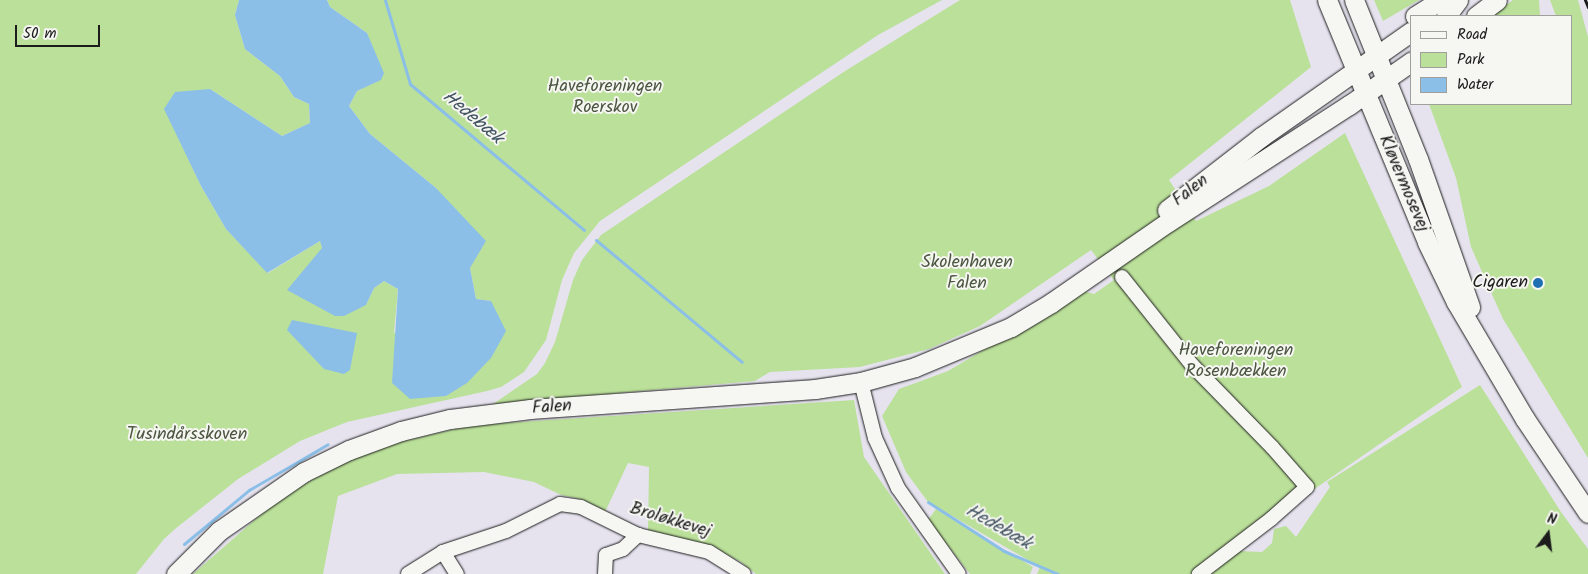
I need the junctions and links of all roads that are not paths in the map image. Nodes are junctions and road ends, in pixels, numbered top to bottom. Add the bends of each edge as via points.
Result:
1 (1316, 0) edge
2 (1327, 0) edge
3 (1340, 0) edge
4 (1354, 0) edge
5 (1441, 0) edge
6 (1457, 0) edge
7 (1497, 0) edge
8 (1416, 15) edge
9 (1434, 15) edge
10 (1447, 15) edge
11 (1477, 15) edge
12 (1410, 19) edge
13 (1367, 31) junction
14 (1410, 33) edge
15 (1410, 47) edge
16 (1408, 64) edge
17 (1371, 75) junction
18 (1337, 82) junction
19 (1374, 114) junction
20 (1209, 196) junction
21 (1449, 252) junction
22 (1122, 277) dead end
23 (967, 345) junction
24 (1492, 361) junction
25 (861, 382) junction
26 (1588, 513) edge
27 (638, 535) junction
28 (443, 552) junction
29 (176, 574) edge
30 (408, 574) edge
31 (457, 574) edge
32 (605, 574) edge
33 (744, 574) edge
34 (959, 574) edge
35 (1199, 574) edge

1 - 18 street via 1340,64
2 - 17 street, Kløvermosevej
3 - 17 street
4 - 13 street, Kløvermosevej
5 - 8 street
6 - 9 street
6 - 10 street
7 - 11 street
12 - 13 street via 1384,34
13 - 17 street, Kløvermosevej
14 - 17 street, Falen
15 - 17 street
16 - 17 street, Falen
16 - 21 street via 1401,71 1401,84 1447,215
17 - 18 street, Falen
17 - 19 street, Kløvermosevej
17 - 20 street, Falen
17 - 21 street, Kløvermosevej via 1418,159
18 - 23 street, Falen via 1046,297
19 - 20 street via 1355,115 1235,188
19 - 24 street, Kløvermosevej via 1452,294
20 - 23 street, Falen via 1051,303 1011,327
21 - 24 street, Kløvermosevej
22 - 35 street via 1192,365 1307,487
23 - 25 street, Falen via 915,367
24 - 26 street, Kløvermosevej via 1525,419
25 - 29 street, Falen via 530,409 450,419 401,431 349,450 304,472 219,531
25 - 34 street via 875,438 898,488
27 - 28 street, Broløkkevej via 581,507 560,504 506,531
27 - 32 street via 623,549 606,556
27 - 33 street, Broløkkevej via 709,552
28 - 30 street, Broløkkevej
28 - 31 street

